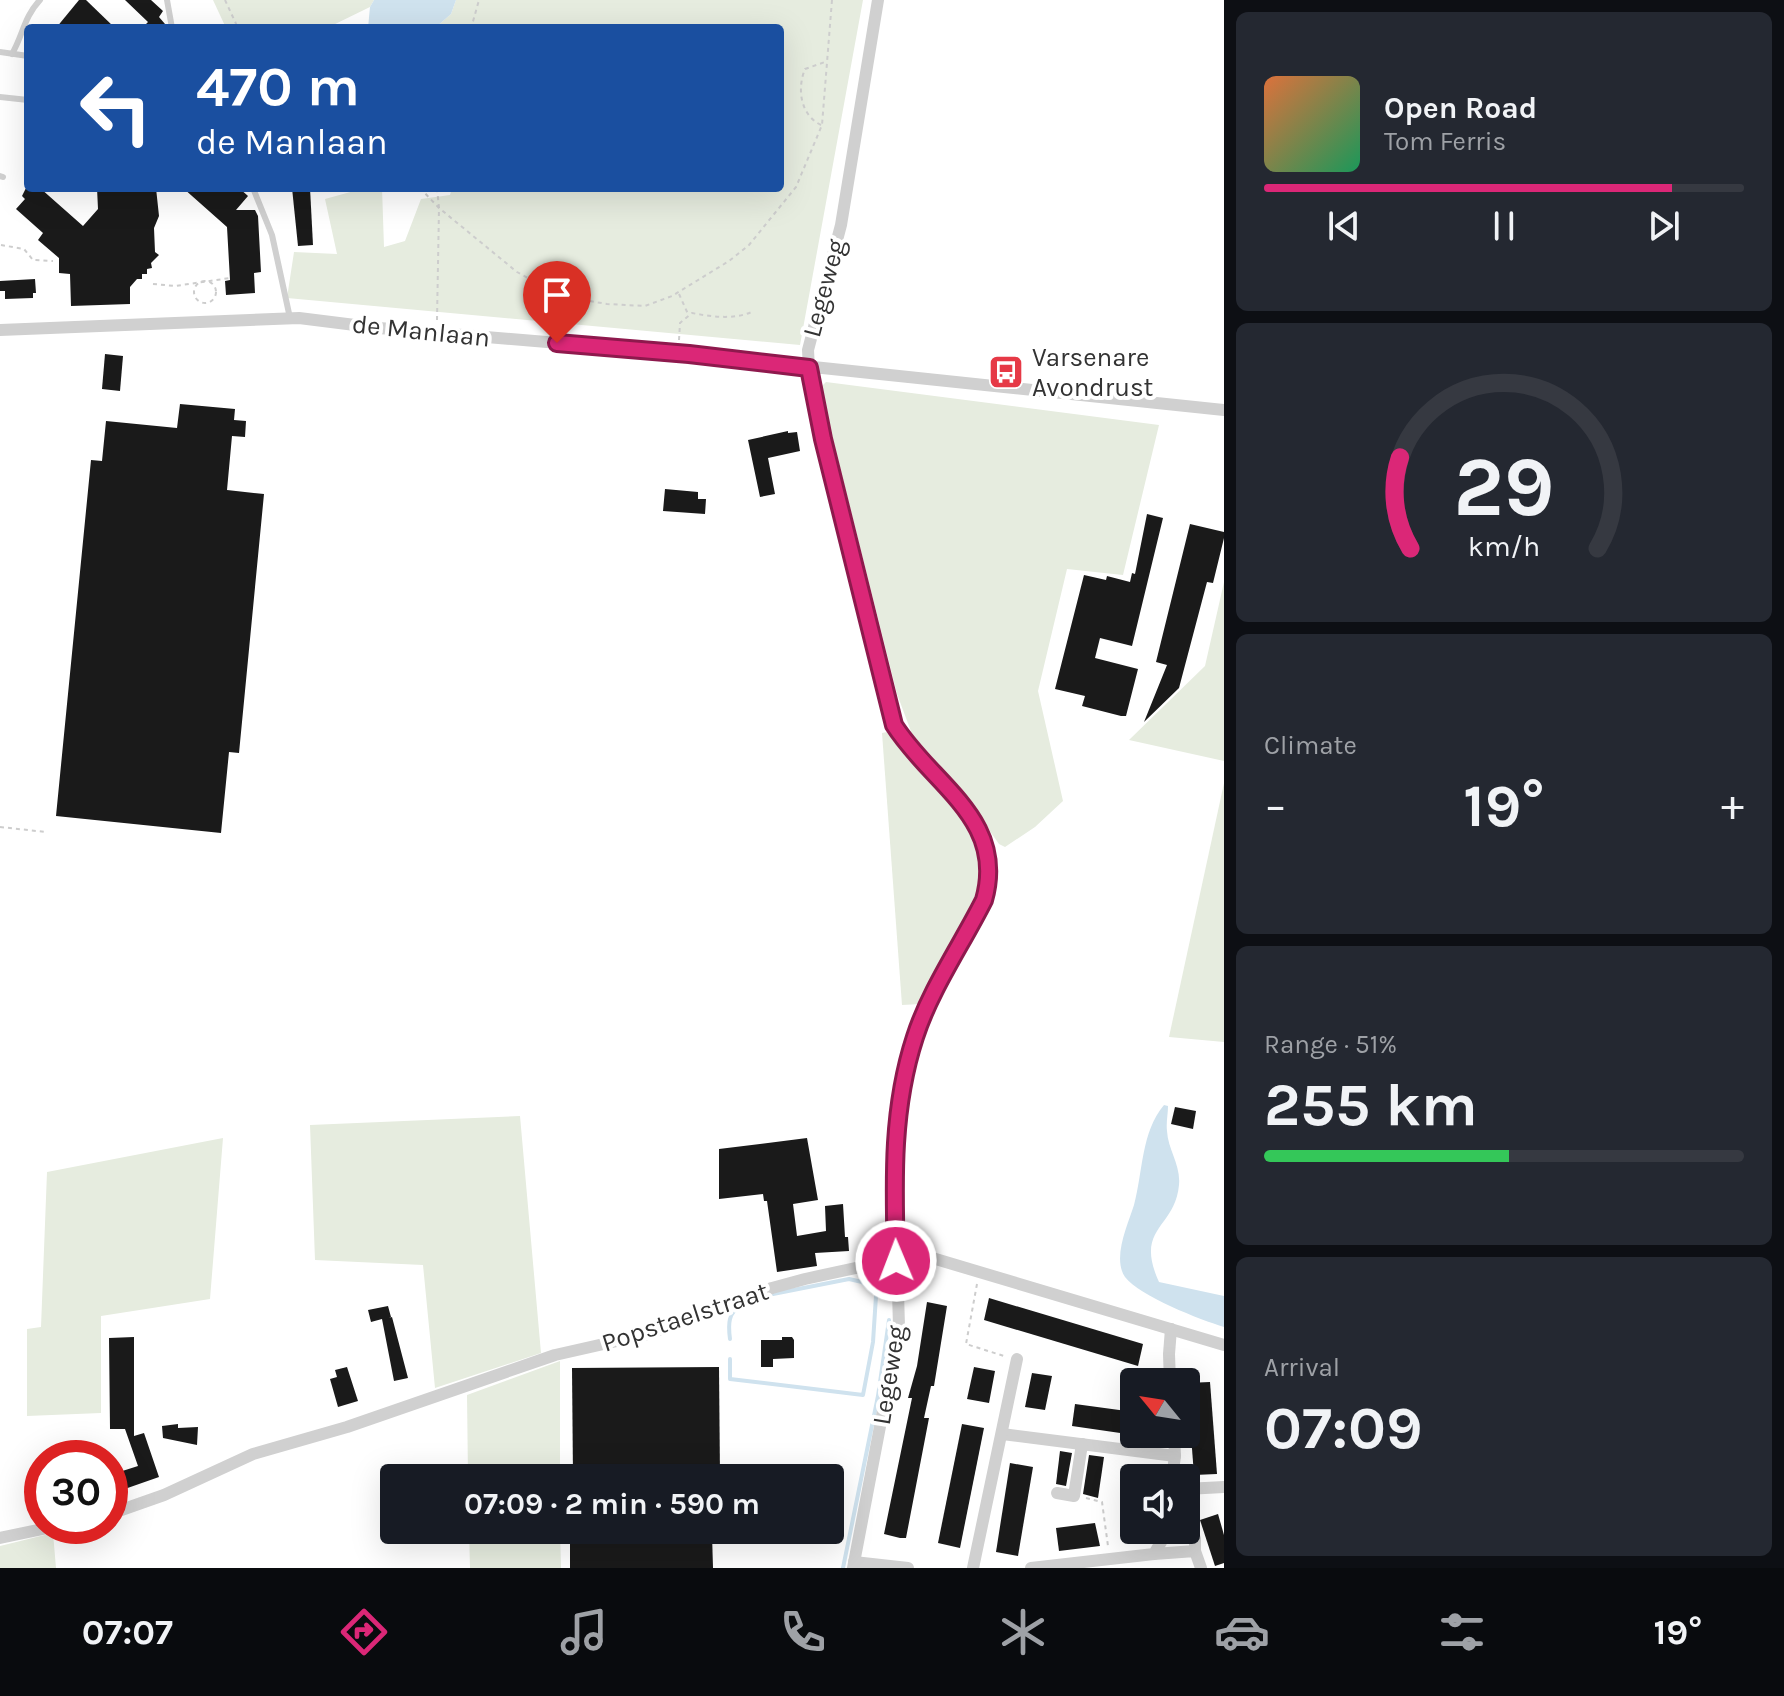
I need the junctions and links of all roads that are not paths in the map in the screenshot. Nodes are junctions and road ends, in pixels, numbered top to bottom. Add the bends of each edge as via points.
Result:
1 (40, 0) edge
2 (167, 0) edge
3 (878, 0) edge
4 (171, 24) edge
5 (0, 52) edge
6 (12, 54) junction
7 (24, 56) edge
8 (0, 97) edge
9 (24, 100) edge
10 (255, 192) edge
11 (290, 318) junction
12 (0, 330) edge
13 (809, 368) junction
14 (1224, 410) edge
15 (896, 1261) junction
16 (1171, 1329) junction
17 (1224, 1345) edge
18 (1017, 1359) road end
19 (1170, 1368) edge
20 (1002, 1434) junction
21 (1082, 1444) junction
22 (1175, 1448) edge
23 (1175, 1456) junction
24 (1174, 1464) edge
25 (1224, 1487) edge
26 (1200, 1488) edge
27 (1057, 1493) dead end
28 (128, 1508) edge
29 (24, 1533) edge
30 (0, 1538) edge
31 (1160, 1544) edge
32 (1195, 1544) edge
33 (1195, 1551) junction
34 (1154, 1554) junction
35 (853, 1565) edge
36 (908, 1568) edge
37 (973, 1568) edge
38 (1031, 1568) edge
39 (1201, 1568) edge

1 - 6 lane via 22,24
2 - 4 lane
3 - 13 street, Legeweg via 848,189 808,350
5 - 6 lane
6 - 7 lane
8 - 9 lane
10 - 11 lane via 272,235
11 - 12 street, de Manlaan
11 - 13 street, de Manlaan
13 - 14 street, de Manlaan
13 - 15 street, Legeweg via 894,725 971,818 989,858 984,900 916,1034 899,1098 894,1151
15 - 16 street, Popstaelstraat via 929,1257
15 - 28 street, Popstaelstraat via 805,1279 648,1334 555,1355 253,1454
15 - 35 street, Legeweg via 899,1327
16 - 17 street, Popstaelstraat
16 - 19 street
18 - 20 street
20 - 21 street
20 - 37 street
21 - 23 street
21 - 27 street via 1074,1496
22 - 23 street
23 - 24 street
25 - 26 street
29 - 30 street
31 - 34 street
32 - 33 street
33 - 34 street
33 - 39 street
34 - 38 street
35 - 36 street

